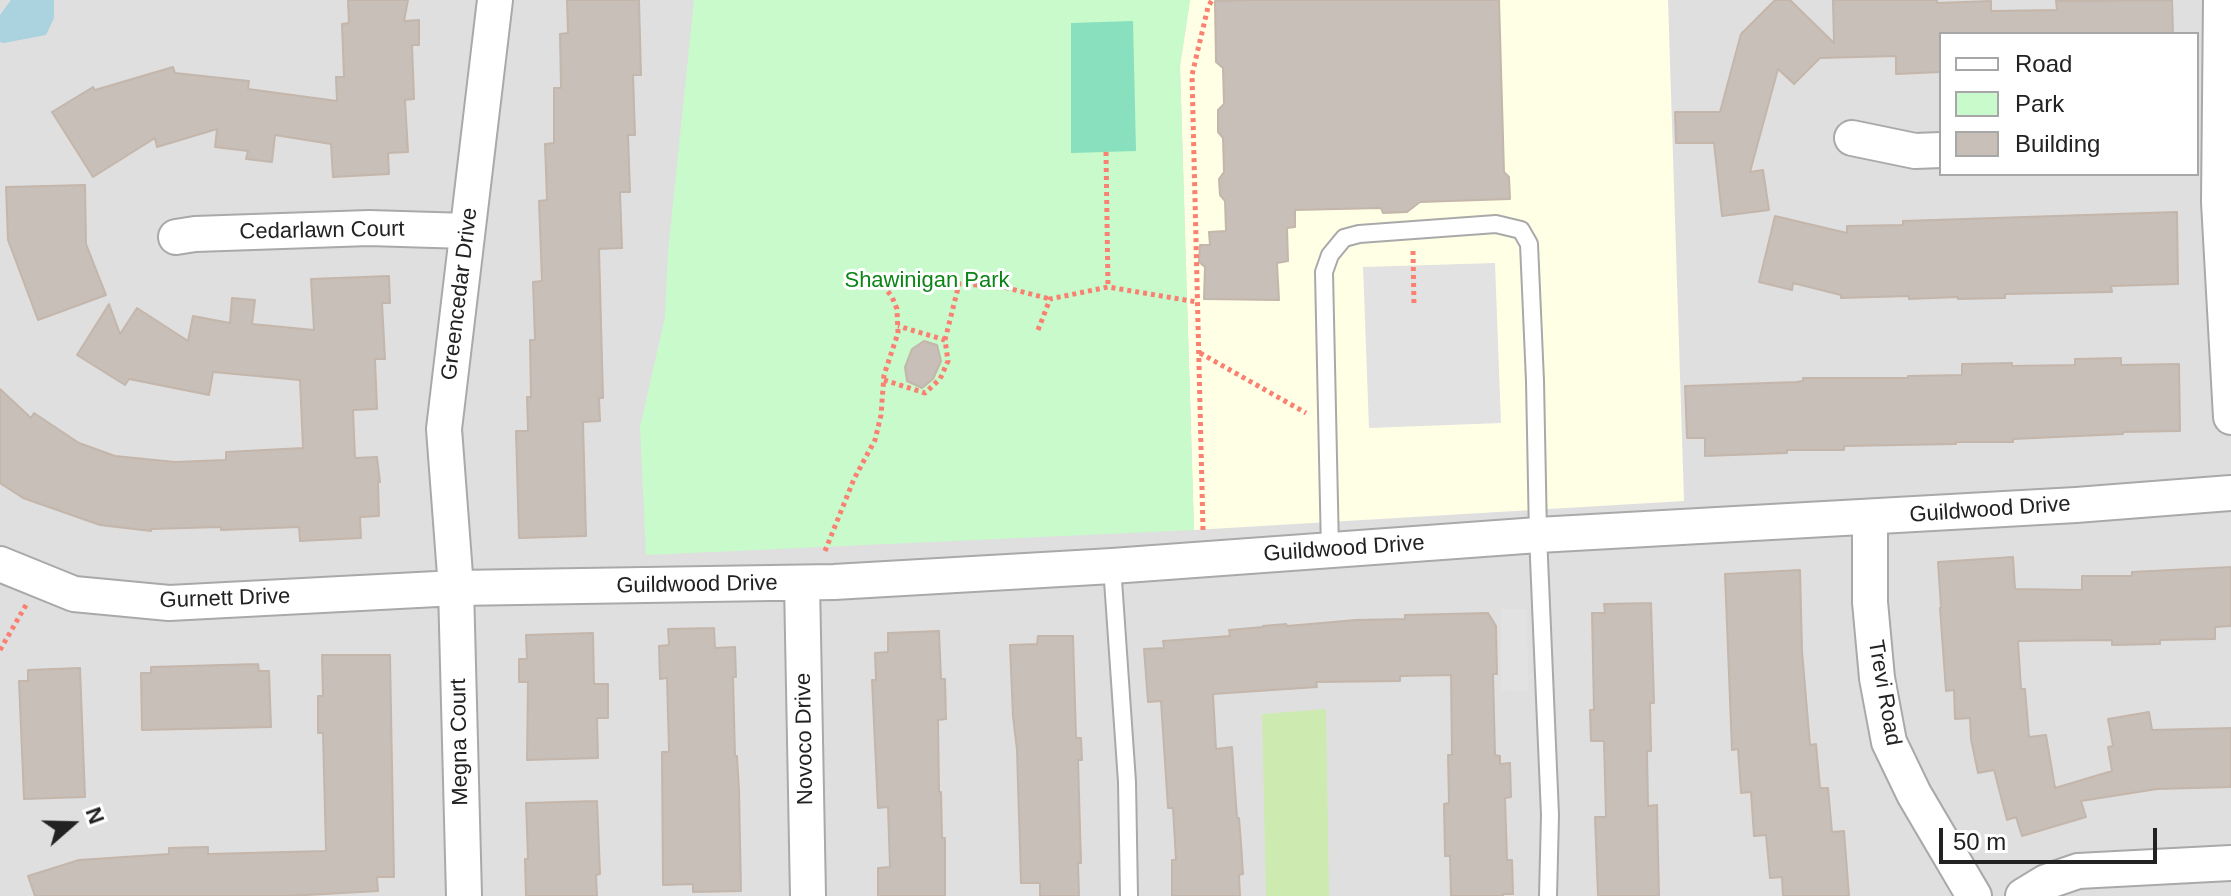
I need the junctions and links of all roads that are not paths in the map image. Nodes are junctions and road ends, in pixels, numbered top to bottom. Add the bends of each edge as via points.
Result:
1 (495, 0) edge
2 (2221, 0) edge
3 (1852, 138) dead end
4 (2216, 141) edge
5 (1939, 150) edge
6 (467, 231) junction
7 (176, 237) dead end
8 (2231, 417) edge
9 (2231, 493) edge
10 (1870, 518) junction
11 (1538, 535) junction
12 (1330, 550) junction
13 (0, 564) edge
14 (1112, 566) junction
15 (818, 582) junction
16 (456, 588) junction
17 (2231, 863) edge
18 (464, 896) edge
19 (808, 896) edge
20 (1129, 896) edge
21 (1548, 896) edge
22 (1974, 896) edge
23 (2023, 896) edge

1 - 6 street, Greencedar Drive
2 - 4 street
3 - 5 street via 1915,151
4 - 8 street
6 - 7 street, Cedarlawn Court via 369,228
6 - 16 street, Greencedar Drive via 444,429
9 - 10 street, Guildwood Drive
10 - 11 street, Guildwood Drive
10 - 22 street, Trevi Road via 1870,602 1889,742
11 - 12 street, Guildwood Drive
11 - 12 lane via 1529,244 1521,230 1496,224 1359,234 1344,238 1330,255 1324,272
11 - 21 lane via 1550,815
12 - 14 street, Guildwood Drive
13 - 16 street, Gurnett Drive via 74,594 169,603
14 - 15 street, Guildwood Drive
14 - 20 lane
15 - 16 street, Guildwood Drive
15 - 19 street, Novoco Drive
16 - 18 street, Megna Court
17 - 23 street via 2078,871

